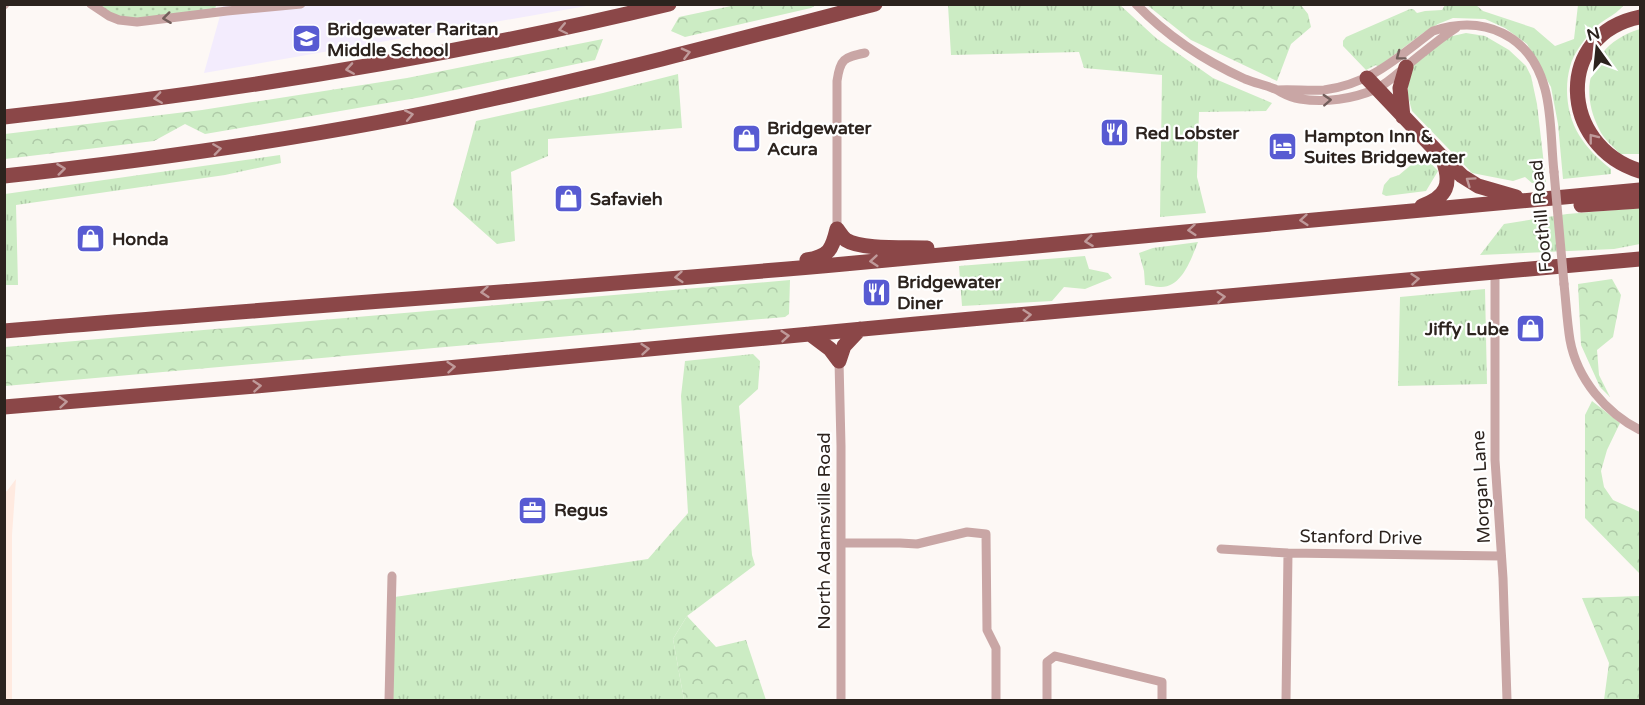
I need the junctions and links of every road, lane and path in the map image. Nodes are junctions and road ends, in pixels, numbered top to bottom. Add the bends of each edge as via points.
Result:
1 (91, 4) edge
2 (301, 4) edge
3 (669, 4) edge
4 (875, 4) edge
5 (1136, 4) edge
6 (1641, 17) edge
7 (1457, 27) junction
8 (865, 53) dead end
9 (1406, 66) junction
10 (1372, 83) junction
11 (1277, 90) junction
12 (4, 117) edge
13 (1403, 117) junction
14 (1442, 157) junction
15 (1641, 171) edge
16 (4, 176) edge
17 (1641, 190) edge
18 (1525, 200) junction
19 (1641, 201) edge
20 (1452, 207) junction
21 (1408, 211) junction
22 (837, 229) junction
23 (1641, 249) edge
24 (972, 252) junction
25 (1641, 259) edge
26 (1588, 263) junction
27 (765, 270) junction
28 (1495, 272) junction
29 (860, 329) junction
30 (4, 331) edge
31 (810, 334) junction
32 (839, 361) junction
33 (4, 407) edge
34 (1641, 430) edge
35 (841, 543) junction
36 (1221, 549) dead end
37 (1288, 553) junction
38 (1501, 556) junction
39 (392, 576) dead end
40 (389, 700) edge
41 (841, 700) edge
42 (996, 700) edge
43 (1047, 700) edge
44 (1162, 700) edge
45 (1286, 700) edge
46 (1507, 700) edge

2 -> 1 street via 137,22 119,20
3 -> 12 highway via 399,61 104,106
16 -> 4 highway via 247,144 490,100
5 - 11 street, Foothill Road via 1170,35 1205,58 1247,80
15 -> 6 highway via 1611,157 1593,139 1583,122 1577,96 1582,64 1594,44 1621,22
7 - 9 street, Foothill Road
7 -> 10 street, Foothill Road via 1433,31 1383,68
7 - 34 street, Foothill Road, bridge via 1487,27 1511,38 1537,68 1548,104 1570,342 1593,391 1619,418
8 - 22 street via 847,57 838,71
9 - 10 street, Foothill Road via 1392,78
9 - 13 highway via 1400,88
10 - 11 street, Foothill Road via 1320,90
11 -> 10 street, Foothill Road via 1298,99 1326,101 1358,95
10 - 13 highway
13 - 14 highway
18 -> 14 highway via 1478,186
14 - 21 highway via 1448,171 1445,190 1436,200
17 - 18 highway
18 - 20 highway
19 - 20 highway via 1467,214
20 - 21 highway
21 -> 24 highway
22 - 24 highway via 847,241 859,245
22 - 27 highway via 826,254
23 - 26 highway
24 -> 27 highway
25 - 26 highway
26 - 28 highway
27 -> 30 highway
29 -> 28 highway
28 - 38 street, Morgan Lane via 1494,460
29 - 31 highway
29 - 32 highway via 844,346
31 - 32 highway
33 -> 31 highway
32 - 35 street, North Adamsville Road
35 - 41 street, North Adamsville Road
35 - 42 street via 917,544 967,531 986,534 987,630 996,648
36 - 37 street, Stanford Drive
37 - 38 street, Stanford Drive
37 - 45 street
38 - 46 street, Morgan Lane
39 - 40 street
43 - 44 street via 1047,662 1055,656 1162,682

